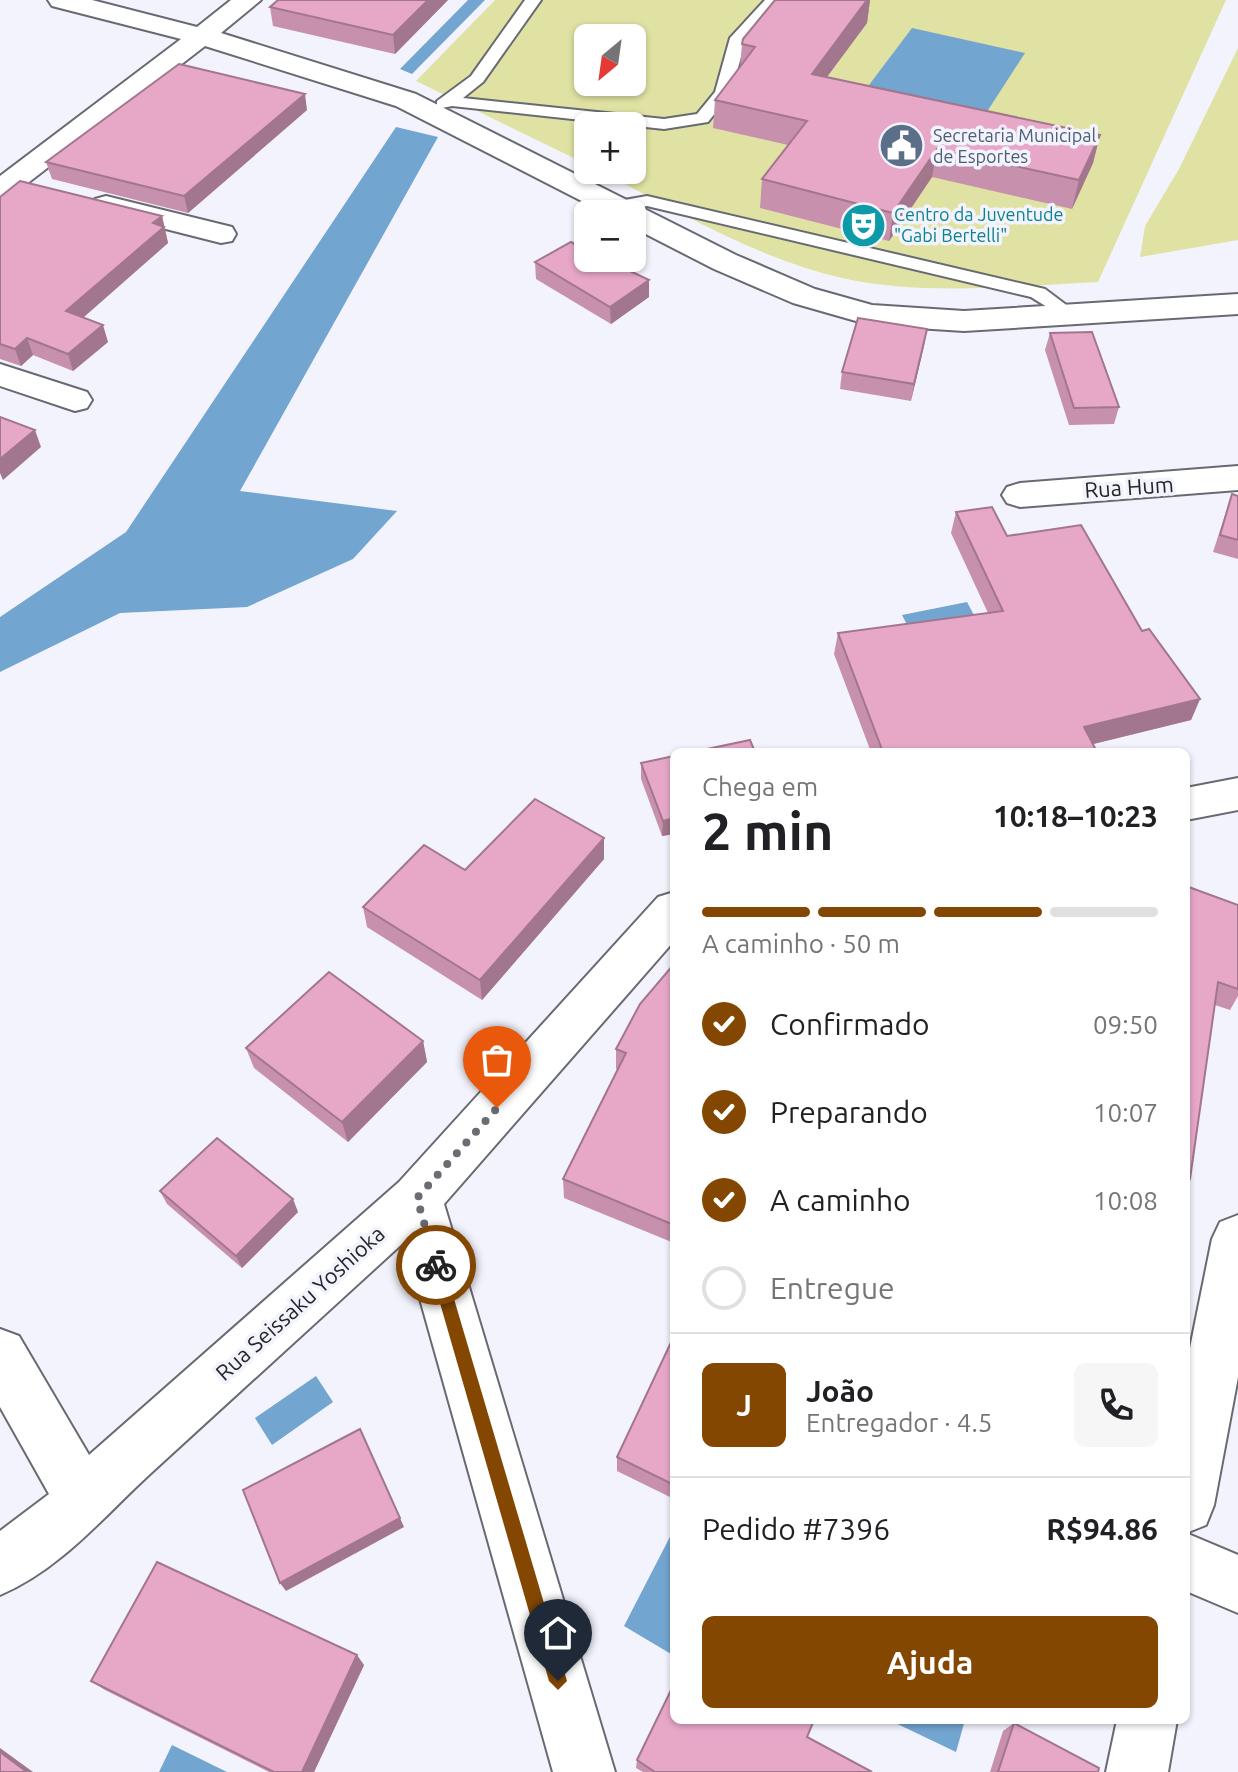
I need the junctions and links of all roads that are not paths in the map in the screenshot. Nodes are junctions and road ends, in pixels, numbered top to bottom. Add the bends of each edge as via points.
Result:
1 (61, 0) edge
2 (248, 0) edge
3 (533, 0) edge
4 (773, 0) edge
5 (202, 36) junction
6 (441, 106) junction
7 (5, 186) edge
8 (41, 189) edge
9 (71, 196) edge
10 (608, 200) edge
11 (646, 201) edge
12 (646, 220) edge
13 (221, 234) dead end
14 (1238, 304) edge
15 (1071, 316) junction
16 (0, 374) edge
17 (75, 400) dead end
18 (1238, 478) edge
19 (1020, 495) dead end
20 (1238, 794) edge
21 (1190, 803) edge
22 (670, 914) edge
23 (417, 1198) junction
24 (1238, 1239) edge
25 (0, 1355) edge
26 (1190, 1485) edge
27 (84, 1500) junction
28 (1190, 1564) edge
29 (0, 1566) edge
30 (1238, 1584) edge
31 (1146, 1724) edge
32 (584, 1772) edge
33 (1137, 1772) edge

1 - 5 street
2 - 5 street
3 - 6 lane via 477,79
4 - 6 lane via 738,38 723,93 702,118 664,124
5 - 6 street
5 - 7 street
6 - 10 street
7 - 8 street
9 - 13 street
11 - 15 lane via 1038,293
12 - 15 street via 766,280 870,315 942,321
14 - 15 street
16 - 17 street
18 - 19 street, Rua Hum
20 - 21 street
22 - 23 street, Rua Seissaku Yoshioka
23 - 27 street, Rua Seissaku Yoshioka
23 - 32 street
24 - 26 street
25 - 27 street
27 - 29 street, Rua Seissaku Yoshioka
28 - 30 street
31 - 33 street

